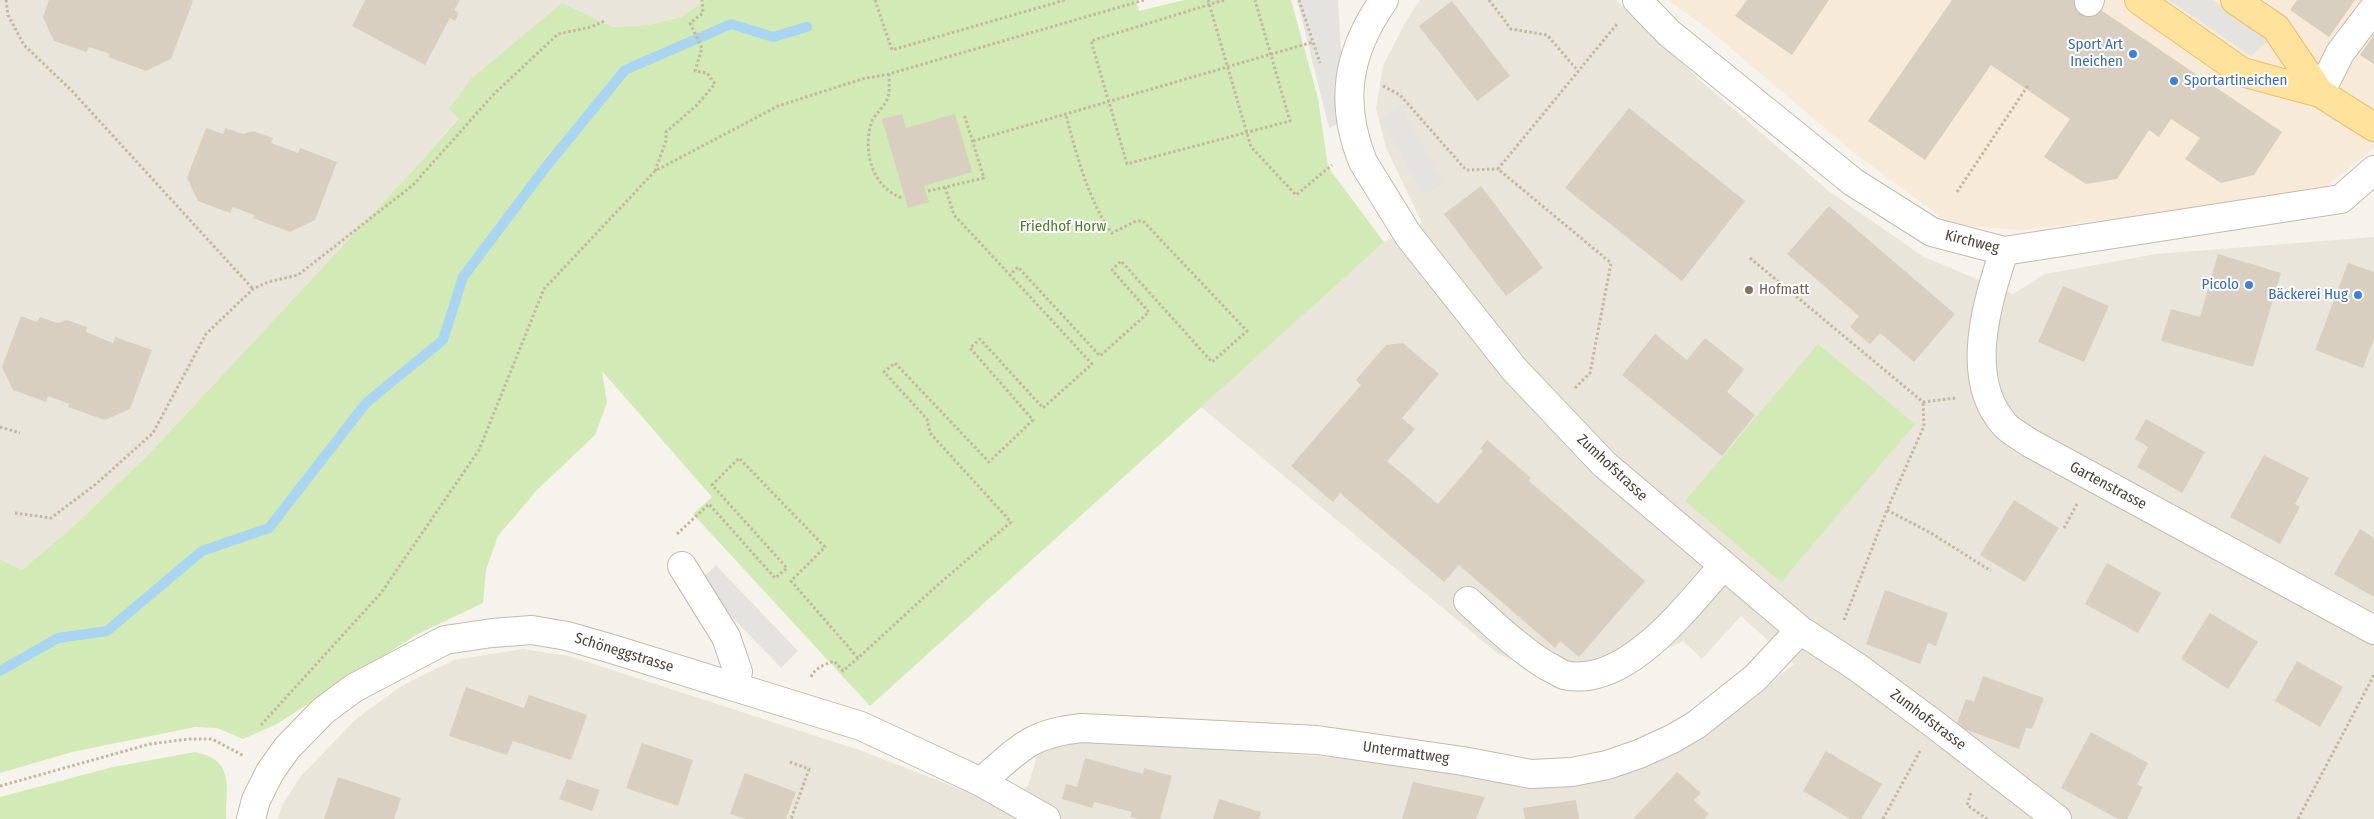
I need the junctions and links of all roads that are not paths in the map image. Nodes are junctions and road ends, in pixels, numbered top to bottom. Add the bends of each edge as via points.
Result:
1 (1384, 0) edge
2 (1637, 0) edge
3 (2140, 0) edge
4 (2235, 0) edge
5 (2374, 8) edge
6 (2320, 93) junction
7 (2374, 127) edge
8 (2374, 170) edge
9 (2004, 251) junction
10 (682, 566) road end
11 (1723, 566) junction
12 (1468, 601) dead end
13 (1800, 630) junction
14 (2374, 630) edge
15 (738, 672) dead end
16 (981, 782) junction
17 (251, 819) edge
18 (1046, 819) edge
19 (2057, 819) edge

1 - 11 street, Zumhofstrasse via 1359,43 1350,80 1349,110 1364,162 1408,234 1514,369 1604,464
2 - 9 street, Kirchweg via 1669,33 1854,182 1932,232
3 - 6 main road via 2242,72
4 - 6 main road via 2276,28
5 - 6 street via 2340,53
6 - 7 main road
8 - 9 street, Kirchweg via 2341,199
9 - 14 street, Gartenstrasse via 1993,285 1981,353 1986,395 2005,424 2030,443
10 - 15 street via 726,637
11 - 12 street via 1650,646 1620,665 1589,676 1563,675 1530,655
11 - 13 street, Zumhofstrasse
13 - 16 street, Untermattweg via 1755,678 1696,725 1639,754 1572,772 1531,774 1317,740 1082,728 1058,730 1034,738
13 - 19 street, Zumhofstrasse via 1857,667
16 - 17 street, Schöneggstrasse via 861,726 612,649 532,630 492,632 445,640 354,688 323,711 287,748 270,772
16 - 18 street, Schöneggstrasse

